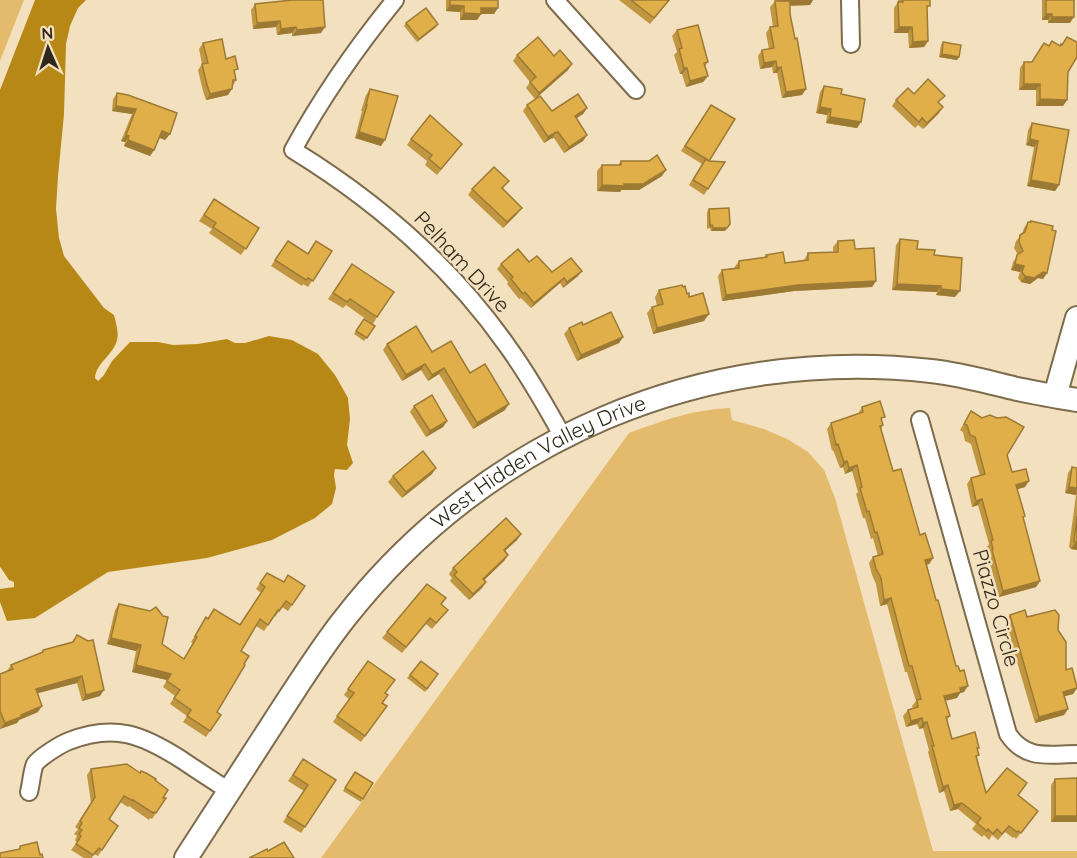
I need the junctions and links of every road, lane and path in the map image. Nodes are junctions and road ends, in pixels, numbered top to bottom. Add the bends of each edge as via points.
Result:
1 (394, 0) edge
2 (555, 0) edge
3 (850, 0) edge
4 (851, 44) dead end
5 (636, 90) dead end
6 (1077, 318) edge
7 (1066, 398) edge
8 (920, 420) dead end
9 (563, 437) junction
10 (1077, 754) edge
11 (229, 791) junction
12 (29, 792) dead end
13 (186, 858) edge

1 - 9 street, Pelham Drive via 332,83 293,150 361,196 442,267 507,346
2 - 5 street
3 - 4 street
6 - 7 street
7 - 9 street, West Hidden Valley Drive via 931,371 831,367 725,379 682,390 632,406
8 - 10 street, Piazzo Circle via 1008,734 1023,751
9 - 11 street, West Hidden Valley Drive via 482,486 375,581 316,657
11 - 12 street via 157,744 139,736 100,732 83,735 50,751 35,764
11 - 13 street, West Hidden Valley Drive

